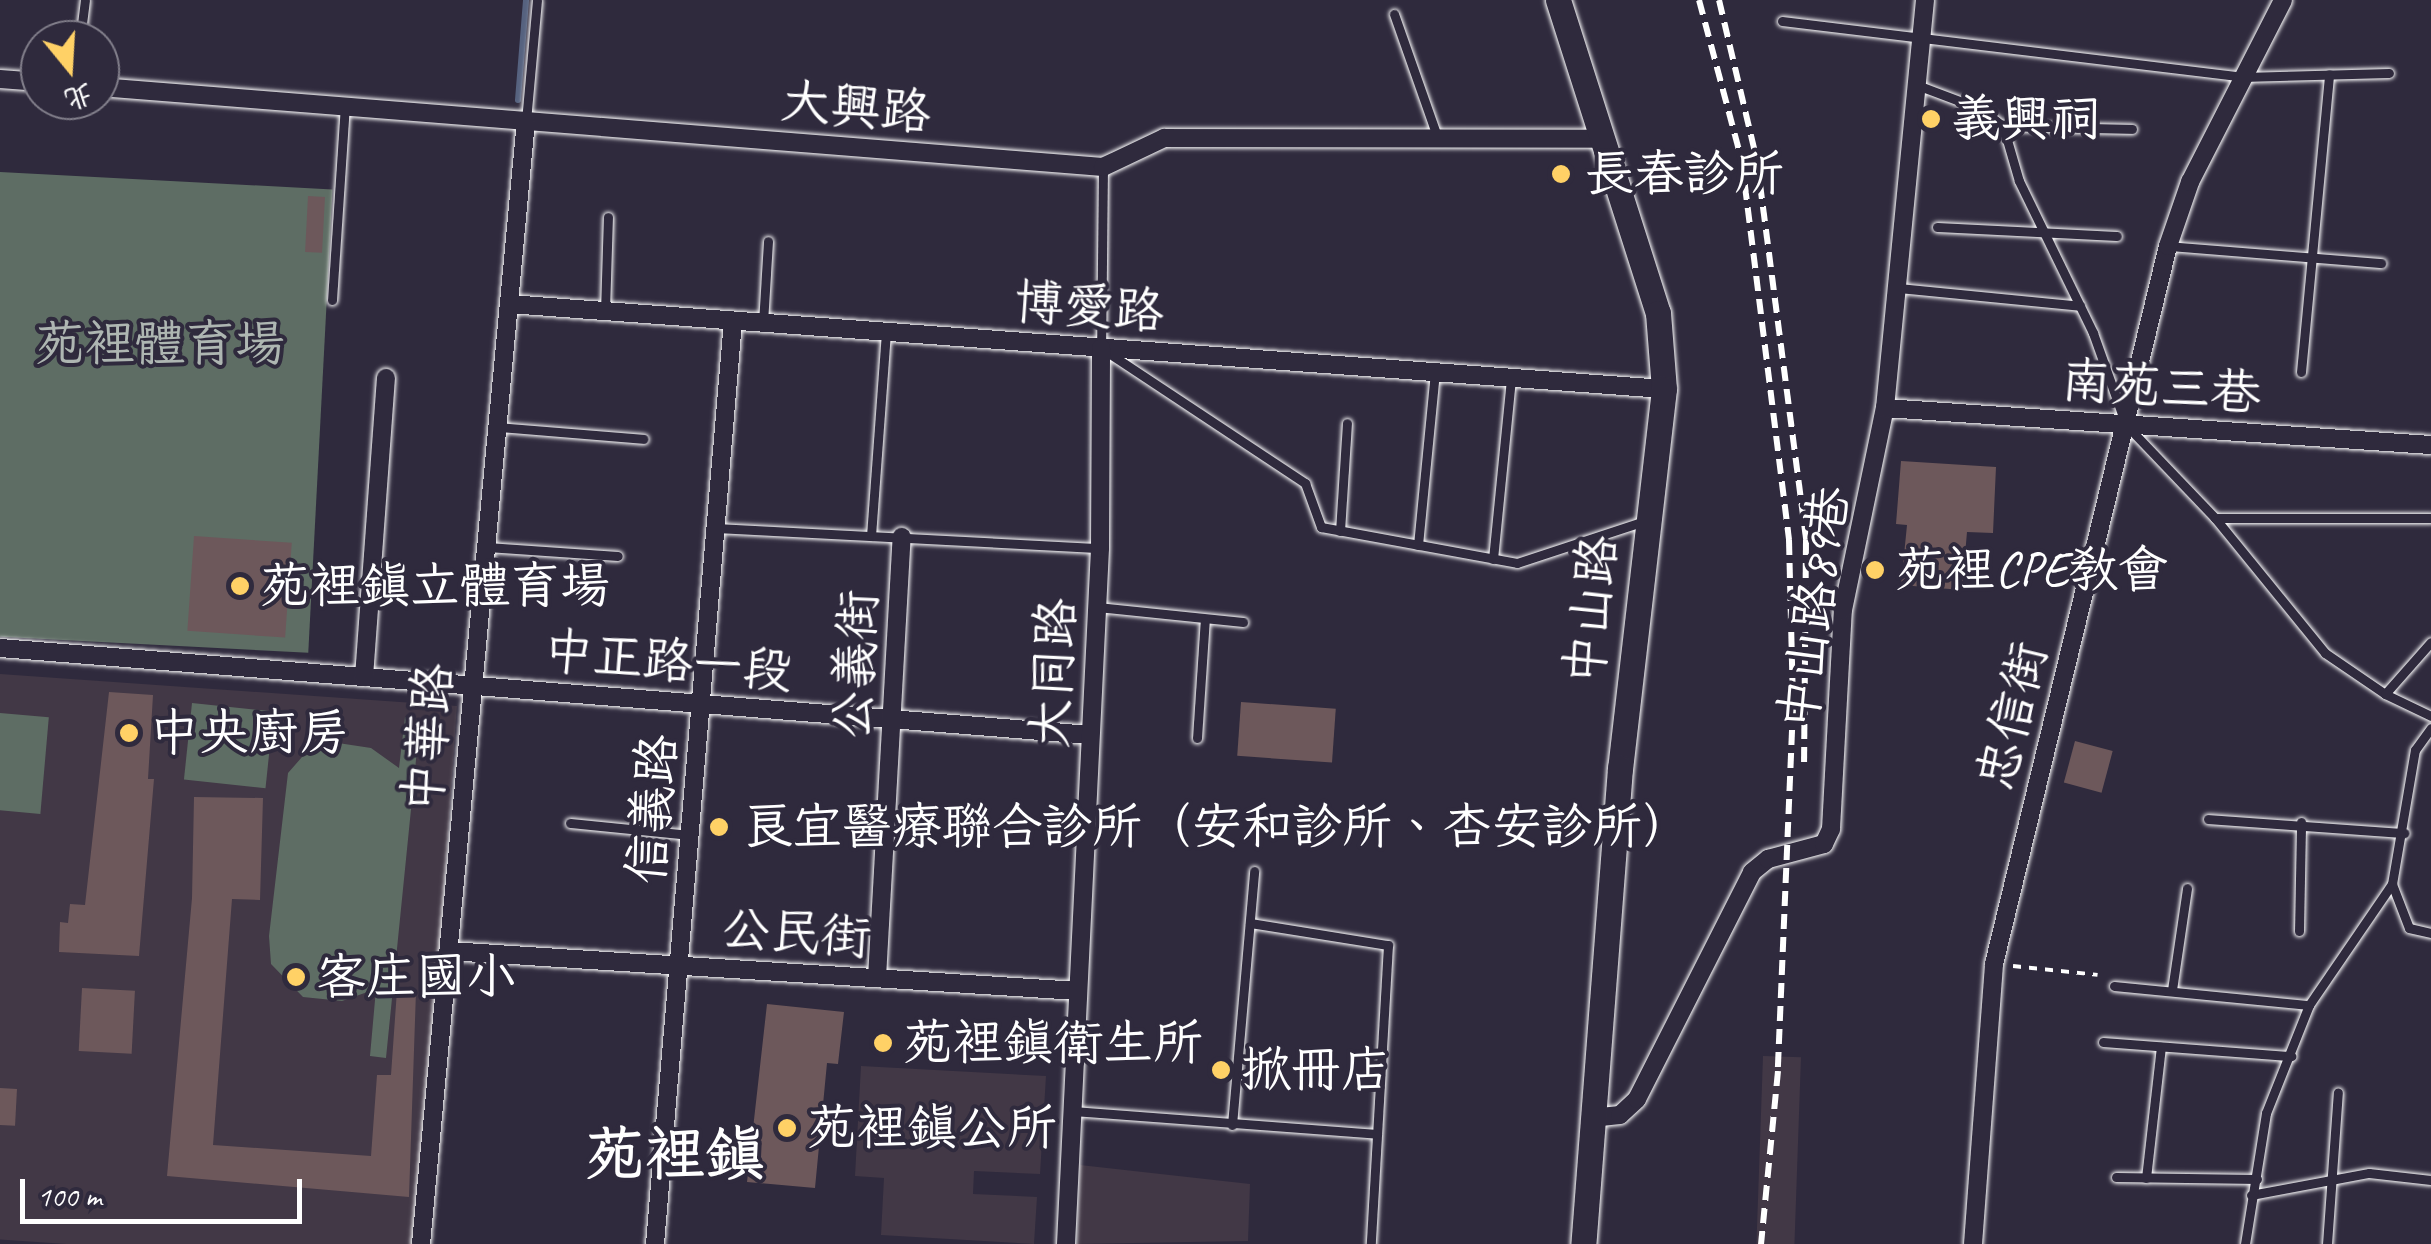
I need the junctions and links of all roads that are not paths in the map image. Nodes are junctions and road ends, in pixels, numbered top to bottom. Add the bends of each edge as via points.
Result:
1 (537, 0) edge
2 (1558, 0) edge
3 (1926, 0) edge
4 (2283, 0) edge
5 (1394, 14) dead end
6 (1782, 21) dead end
7 (1922, 42) junction
8 (2389, 73) dead end
9 (2329, 74) junction
10 (2242, 76) junction
11 (1916, 85) junction
12 (120, 89) edge
13 (345, 106) junction
14 (526, 121) junction
15 (2003, 126) junction
16 (2132, 129) dead end
17 (1438, 139) junction
18 (1602, 140) junction
19 (1103, 167) junction
20 (608, 217) dead end
21 (1937, 227) dead end
22 (2048, 234) junction
23 (2116, 236) dead end
24 (768, 240) dead end
25 (2168, 246) junction
26 (2314, 254) junction
27 (2382, 263) dead end
28 (1898, 288) junction
29 (332, 300) dead end
30 (509, 304) junction
31 (2080, 306) junction
32 (605, 311) junction
33 (733, 321) junction
34 (763, 323) junction
35 (886, 332) junction
36 (1100, 348) junction
37 (1435, 372) junction
38 (2301, 372) dead end
39 (386, 378) dead end
40 (1511, 378) junction
41 (1664, 389) junction
42 (1885, 408) junction
43 (1348, 423) dead end
44 (2126, 424) junction
45 (498, 427) junction
46 (644, 438) dead end
47 (2431, 446) edge
48 (2215, 518) junction
49 (2431, 518) edge
50 (1645, 522) junction
51 (716, 528) junction
52 (1340, 531) junction
53 (871, 536) junction
54 (902, 537) junction
55 (1418, 545) junction
56 (486, 547) junction
57 (1100, 548) junction
58 (618, 556) dead end
59 (1492, 559) junction
60 (1097, 608) junction
61 (1204, 619) junction
62 (1244, 622) dead end
63 (2431, 642) edge
64 (0, 648) edge
65 (364, 677) junction
66 (474, 686) junction
67 (2384, 694) junction
68 (701, 704) junction
69 (2431, 716) edge
70 (892, 719) junction
71 (2431, 728) edge
72 (1090, 735) junction
73 (1197, 738) dead end
74 (2208, 819) dead end
75 (2302, 822) junction
76 (570, 823) dead end
77 (2405, 833) junction
78 (690, 835) junction
79 (1254, 871) dead end
80 (2392, 884) junction
81 (2187, 888) dead end
82 (1250, 923) junction
83 (2299, 932) dead end
84 (2431, 933) edge
85 (449, 950) junction
86 (678, 965) junction
87 (877, 978) junction
88 (2114, 986) dead end
89 (2172, 990) junction
90 (1078, 991) junction
91 (2309, 1005) junction
92 (2104, 1042) dead end
93 (2161, 1047) junction
94 (2292, 1056) junction
95 (2338, 1092) dead end
96 (1073, 1111) junction
97 (1591, 1118) junction
98 (1232, 1125) junction
99 (1377, 1134) junction
100 (2116, 1177) dead end
101 (2146, 1178) junction
102 (2258, 1179) junction
103 (2431, 1180) edge
104 (2329, 1182) junction
105 (2252, 1195) junction
106 (421, 1244) edge
107 (655, 1244) edge
108 (1066, 1244) edge
109 (1371, 1244) edge
110 (1583, 1244) edge
111 (1973, 1244) edge
112 (2245, 1244) edge
113 (2328, 1244) edge

1 - 14 lane
2 - 18 street, 中山路
3 - 7 street, 中山路89巷
4 - 10 street, 忠信街
5 - 17 lane
6 - 7 lane
7 - 10 lane
7 - 11 street, 中山路89巷
8 - 9 lane
9 - 10 lane
9 - 26 lane
10 - 25 street, 忠信街 via 2190,182
11 - 15 lane via 1982,109
11 - 28 street, 中山路89巷
12 - 13 street, 大興路
13 - 14 street, 大興路
13 - 29 lane
14 - 19 street, 大興路
14 - 30 street, 中華路
15 - 16 lane
15 - 22 lane via 2019,181
17 - 18 street, 大興路
17 - 19 street, 大興路 via 1164,138
18 - 41 street, 中山路 via 1658,313
19 - 36 lane, 大同路
20 - 32 lane
21 - 22 lane
22 - 23 lane
22 - 31 lane
24 - 34 lane
25 - 26 lane
25 - 44 street, 忠信街
26 - 27 lane
26 - 38 lane
28 - 31 lane
28 - 42 street, 中山路89巷
30 - 32 street, 博愛路
30 - 45 street, 中華路
31 - 44 lane
32 - 33 street, 博愛路
33 - 34 street, 博愛路
33 - 51 street, 信義路
34 - 35 street, 博愛路
35 - 36 street, 博愛路
35 - 53 lane
36 - 37 street, 博愛路
36 - 52 lane via 1305,484 1321,527
36 - 57 street, 大同路
37 - 40 street, 博愛路
37 - 55 lane
39 - 65 street
40 - 41 street, 博愛路
40 - 59 lane
41 - 50 street, 中山路
42 - 44 street, 南苑三巷
42 - 97 street, 中山路89巷 via 1843,610 1824,844 1768,859 1752,872 1638,1099 1620,1115
43 - 52 lane
44 - 47 street, 南苑三巷
44 - 48 lane
44 - 111 street, 忠信街 via 1994,964
45 - 46 lane
45 - 56 street, 中華路
48 - 49 lane
48 - 67 lane via 2325,653
50 - 59 lane via 1517,563
50 - 97 street, 中山路
51 - 53 lane
51 - 68 street, 信義路
52 - 55 lane
53 - 54 lane
54 - 57 lane
54 - 70 street, 公義街
55 - 59 lane
56 - 58 lane
56 - 66 street, 中華路
57 - 60 street, 大同路
60 - 61 lane
60 - 72 street, 大同路
61 - 62 lane
61 - 73 lane
63 - 67 lane
64 - 65 street, 中正路一段
65 - 66 street, 中正路一段
66 - 68 street, 中正路一段
66 - 85 street, 中華路
67 - 69 lane
68 - 70 street, 中正路一段
68 - 78 street, 信義路
70 - 72 street, 中正路一段
70 - 87 street, 公義街
71 - 77 lane via 2414,750
72 - 90 street, 大同路
74 - 75 lane
75 - 77 lane
75 - 83 lane
76 - 78 lane
77 - 80 lane
78 - 86 street, 信義路
79 - 82 lane
80 - 84 lane via 2409,928
80 - 91 lane
81 - 89 lane
82 - 98 lane
82 - 99 lane via 1388,945
85 - 86 street, 公民街
85 - 106 street, 中華路
86 - 87 street, 公民街
86 - 107 street, 信義路
87 - 90 street, 公民街
88 - 89 lane
89 - 91 lane
90 - 96 street, 大同路
91 - 94 lane
92 - 93 lane
93 - 94 lane
93 - 101 lane
94 - 102 lane via 2266,1114
95 - 104 lane
96 - 98 lane
96 - 108 street, 大同路
97 - 110 street, 中山路
98 - 99 lane
99 - 109 lane
100 - 101 lane
101 - 102 lane
102 - 105 lane
103 - 104 lane via 2368,1173
104 - 105 lane
104 - 113 lane
105 - 112 lane

